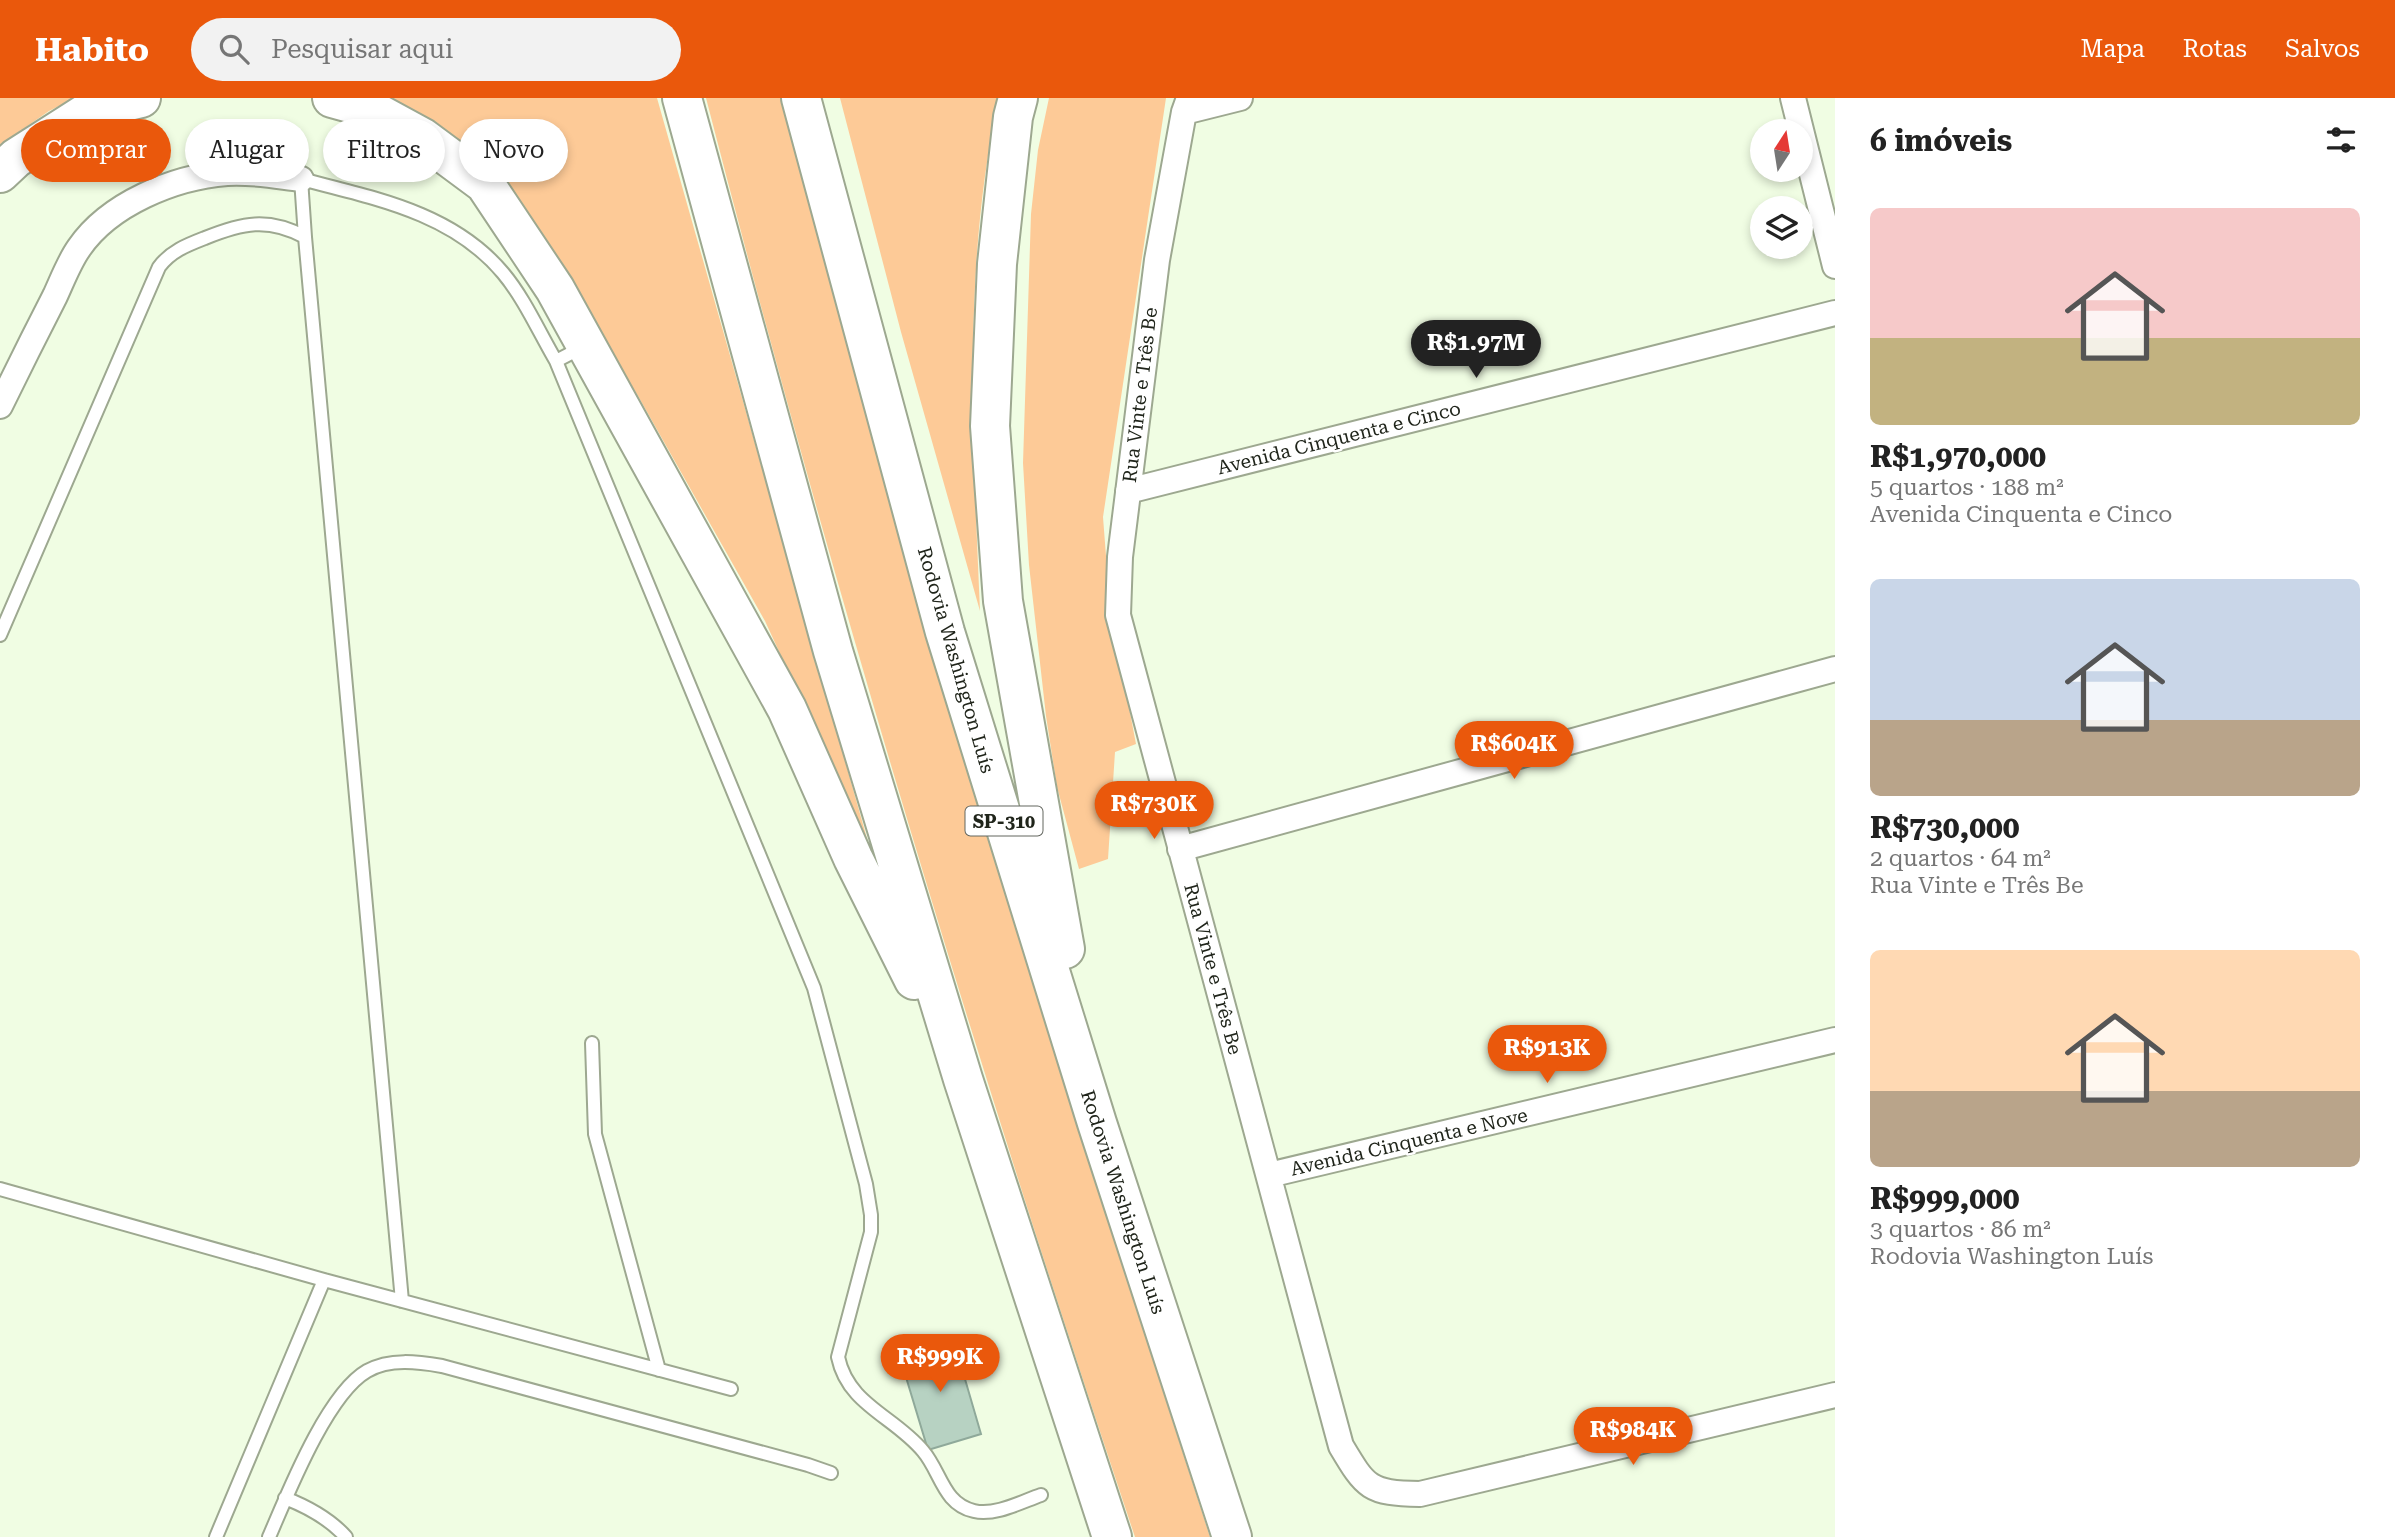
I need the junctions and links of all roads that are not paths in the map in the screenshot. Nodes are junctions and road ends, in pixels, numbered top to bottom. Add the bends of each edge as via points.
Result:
1 (141, 98) edge
2 (332, 98) edge
3 (682, 98) edge
4 (801, 98) edge
5 (1018, 98) edge
6 (1241, 98) edge
7 (1793, 98) edge
8 (1186, 105) edge
9 (0, 173) edge
10 (185, 181) edge
11 (309, 181) edge
12 (301, 182) edge
13 (305, 237) junction
14 (1835, 266) edge
15 (1835, 313) edge
16 (572, 353) junction
17 (0, 406) edge
18 (1128, 491) junction
19 (0, 635) edge
20 (1835, 669) edge
21 (1180, 849) junction
22 (1835, 1040) edge
23 (593, 1043) dead end
24 (963, 1079) junction
25 (1097, 1123) junction
26 (1269, 1175) junction
27 (0, 1189) edge
28 (324, 1280) junction
29 (402, 1301) junction
30 (659, 1370) junction
31 (731, 1389) dead end
32 (1835, 1395) edge
33 (831, 1473) dead end
34 (1041, 1495) dead end
35 (285, 1498) junction
36 (216, 1537) edge
37 (269, 1537) edge
38 (346, 1537) edge
39 (1112, 1537) edge
40 (1232, 1537) edge

1 - 9 highway via 92,110
2 - 16 highway via 368,108 423,138 485,184 555,289
3 - 24 highway via 833,650
4 - 25 highway, Rodovia Washington Luís / SP-310 via 945,632
5 - 25 highway via 996,264 990,426 1002,588
6 - 8 street
7 - 14 street
8 - 18 street, Rua Vinte e Três Be via 1157,260
10 - 17 street via 130,204 79,248
11 - 16 lane via 388,202 455,231 504,274
12 - 13 lane
13 - 19 lane via 279,226 237,225 179,248 165,260
13 - 29 lane
15 - 18 street, Avenida Cinquenta e Cinco
16 - 24 highway via 787,709 853,858
16 - 34 lane via 814,988 866,1184 871,1215 868,1251 838,1357 841,1373 861,1399 914,1440 943,1488 963,1507 992,1512
18 - 21 street, Rua Vinte e Três Be via 1118,615
20 - 21 street
21 - 26 street, Rua Vinte e Três Be
22 - 26 street, Avenida Cinquenta e Nove
23 - 30 lane via 594,1134
24 - 39 highway
25 - 40 highway, Rodovia Washington Luís / SP-310
26 - 32 street, Rua Vinte e Três Be via 1341,1446 1362,1480 1388,1493 1420,1494
27 - 28 lane
28 - 29 lane
28 - 36 lane
29 - 30 lane
30 - 31 lane
33 - 35 lane via 442,1366 391,1363 369,1369 334,1404
35 - 37 lane
35 - 38 lane via 326,1518

